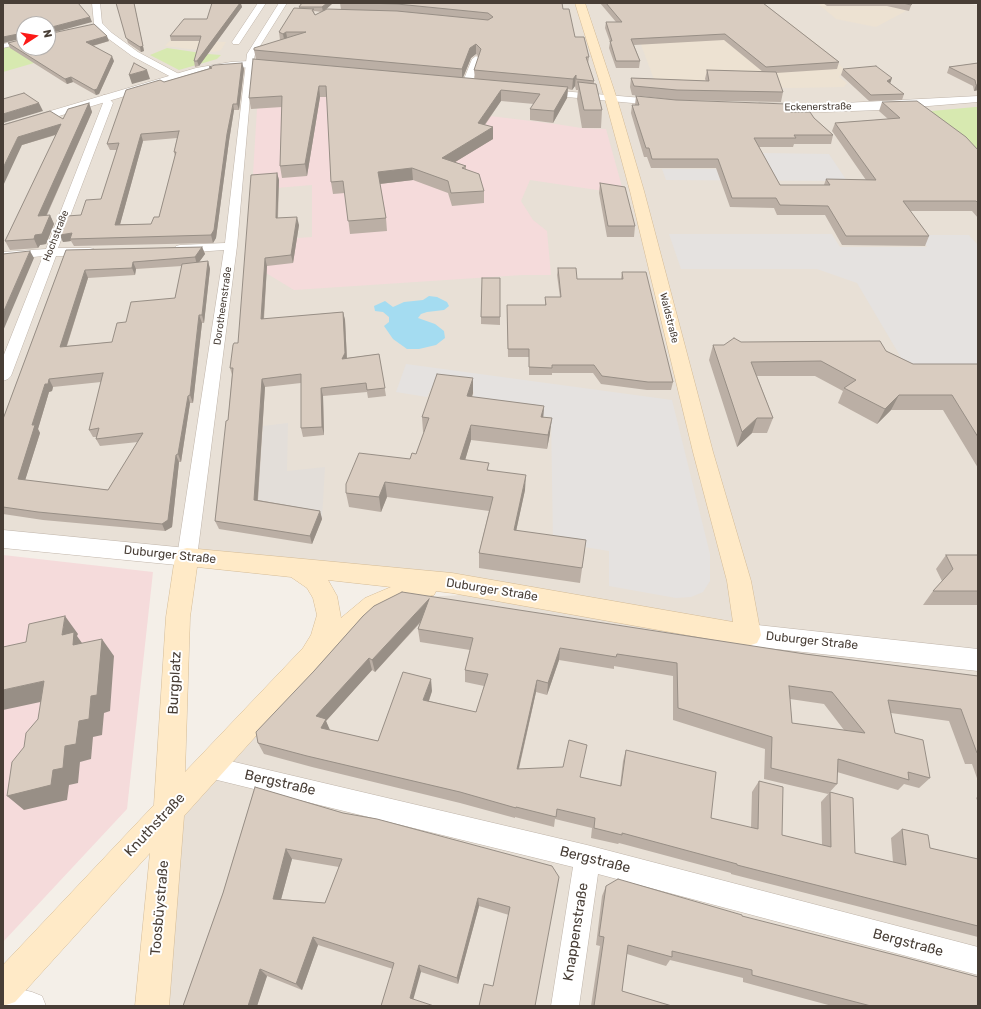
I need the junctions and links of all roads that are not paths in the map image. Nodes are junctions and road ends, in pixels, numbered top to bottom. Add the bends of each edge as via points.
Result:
1 (96, 3) edge
2 (283, 3) edge
3 (580, 3) edge
4 (270, 11) edge
5 (98, 24) junction
6 (87, 27) edge
7 (236, 42) dead end
8 (16, 43) edge
9 (3, 46) edge
10 (250, 59) junction
11 (476, 59) edge
12 (296, 67) edge
13 (176, 76) junction
14 (452, 83) edge
15 (471, 85) joint
16 (529, 91) edge
17 (104, 98) junction
18 (611, 99) junction
19 (978, 99) edge
20 (675, 104) edge
21 (748, 106) edge
22 (3, 129) edge
23 (231, 246) junction
24 (169, 250) edge
25 (105, 251) edge
26 (50, 252) junction
27 (3, 256) edge
28 (3, 376) edge
29 (3, 539) edge
30 (187, 557) junction
31 (297, 568) junction
32 (452, 583) junction
33 (748, 635) junction
34 (308, 660) junction
35 (978, 660) edge
36 (209, 767) junction
37 (169, 811) junction
38 (588, 858) junction
39 (978, 961) edge
40 (3, 990) edge
41 (3, 999) edge
42 (32, 1006) edge
43 (152, 1006) edge
44 (565, 1006) edge

1 - 5 street
2 - 4 street
3 - 18 main road, Waldstraße
4 - 7 street
4 - 10 street
5 - 6 street
5 - 13 street via 135,54
8 - 9 street
10 - 12 street
10 - 13 street
10 - 23 street, Dorotheenstraße
11 - 15 street
13 - 17 street
14 - 15 street
16 - 18 street
17 - 22 street
17 - 26 street, Hochstraße via 108,103
18 - 20 street
18 - 33 main road, Waldstraße via 739,581
19 - 21 street, Eckenerstraße via 825,108
23 - 24 street
23 - 30 street, Dorotheenstraße
25 - 26 street
26 - 27 street
26 - 28 street, Hochstraße
29 - 30 street, Duburger Straße
30 - 31 main road, Duburger Straße
30 - 37 main road, Burgplatz via 178,617
31 - 32 main road, Duburger Straße
31 - 34 main road, Knuthstraße via 315,581 325,596 330,615 323,638
32 - 33 main road, Duburger Straße
32 - 34 main road, Knuthstraße via 405,591 374,604
33 - 35 street, Duburger Straße
34 - 36 main road, Knuthstraße
36 - 37 main road, Knuthstraße
36 - 38 street, Bergstraße
37 - 40 main road, Knuthstraße
37 - 43 main road, Toosbüystraße
38 - 39 street, Bergstraße
38 - 44 street, Knappenstraße
41 - 42 street

